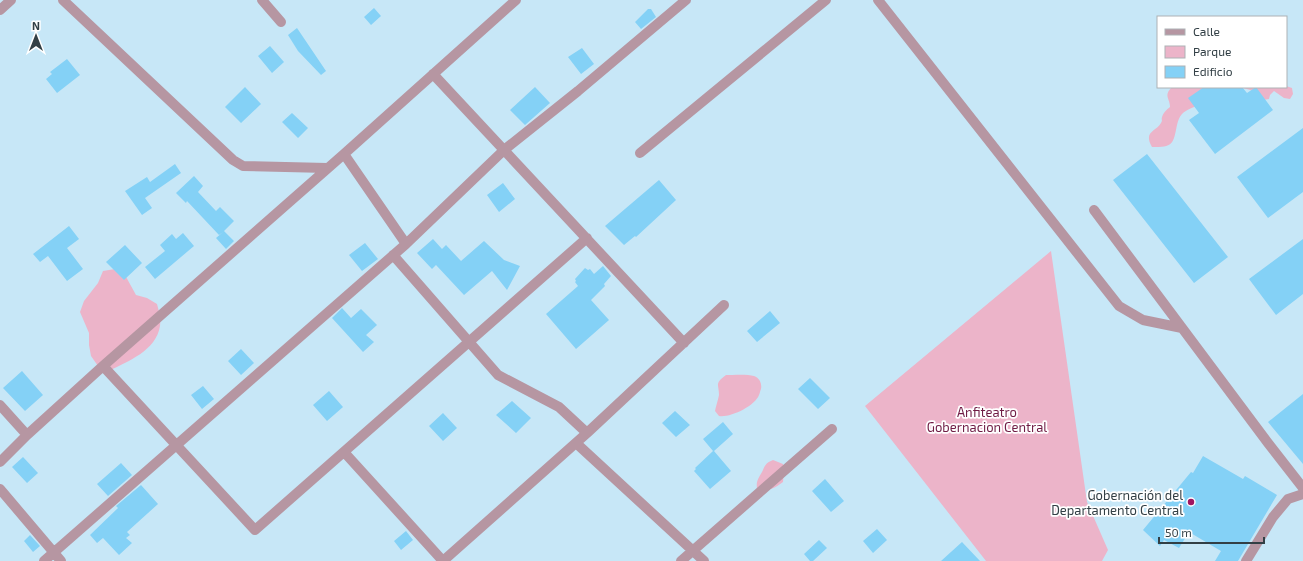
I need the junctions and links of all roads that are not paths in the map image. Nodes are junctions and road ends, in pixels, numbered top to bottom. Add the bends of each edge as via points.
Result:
1 (11, 0) edge
2 (63, 0) edge
3 (262, 0) edge
4 (516, 0) edge
5 (686, 0) edge
6 (826, 0) edge
7 (878, 0) edge
8 (0, 10) edge
9 (281, 22) dead end
10 (433, 74) junction
11 (504, 150) junction
12 (344, 154) junction
13 (640, 154) dead end
14 (328, 168) junction
15 (1094, 210) dead end
16 (587, 238) junction
17 (406, 244) junction
18 (393, 255) junction
19 (724, 305) dead end
20 (1182, 328) junction
21 (470, 341) junction
22 (684, 343) junction
23 (103, 366) junction
24 (0, 405) edge
25 (832, 429) dead end
26 (586, 434) junction
27 (27, 435) junction
28 (576, 443) junction
29 (177, 446) junction
30 (344, 452) junction
31 (0, 462) edge
32 (1303, 488) edge
33 (0, 489) edge
34 (1303, 494) edge
35 (694, 550) junction
36 (54, 552) junction
37 (44, 561) edge
38 (61, 561) edge
39 (443, 561) edge
40 (681, 561) edge
41 (704, 561) edge
42 (1246, 561) edge

1 - 8 street
2 - 14 street via 233,160 243,166
3 - 9 street
4 - 10 street
5 - 11 street
6 - 13 street
7 - 20 street via 1119,306 1143,320
10 - 11 street
10 - 12 street
11 - 16 street
11 - 17 street
12 - 14 street
12 - 17 street
14 - 23 street
15 - 20 street
16 - 21 street
16 - 22 street
17 - 18 street
18 - 21 street
18 - 29 street
19 - 22 street
20 - 32 street
21 - 26 street via 498,375 559,407
21 - 30 street
22 - 26 street
23 - 27 street
23 - 29 street
24 - 27 street
25 - 35 street
26 - 28 street
27 - 31 street
28 - 35 street
28 - 39 street
29 - 30 street via 255,530
29 - 36 street
30 - 39 street
33 - 36 street
34 - 42 street via 1288,499 1273,517
35 - 40 street
35 - 41 street
36 - 37 street
36 - 38 street

